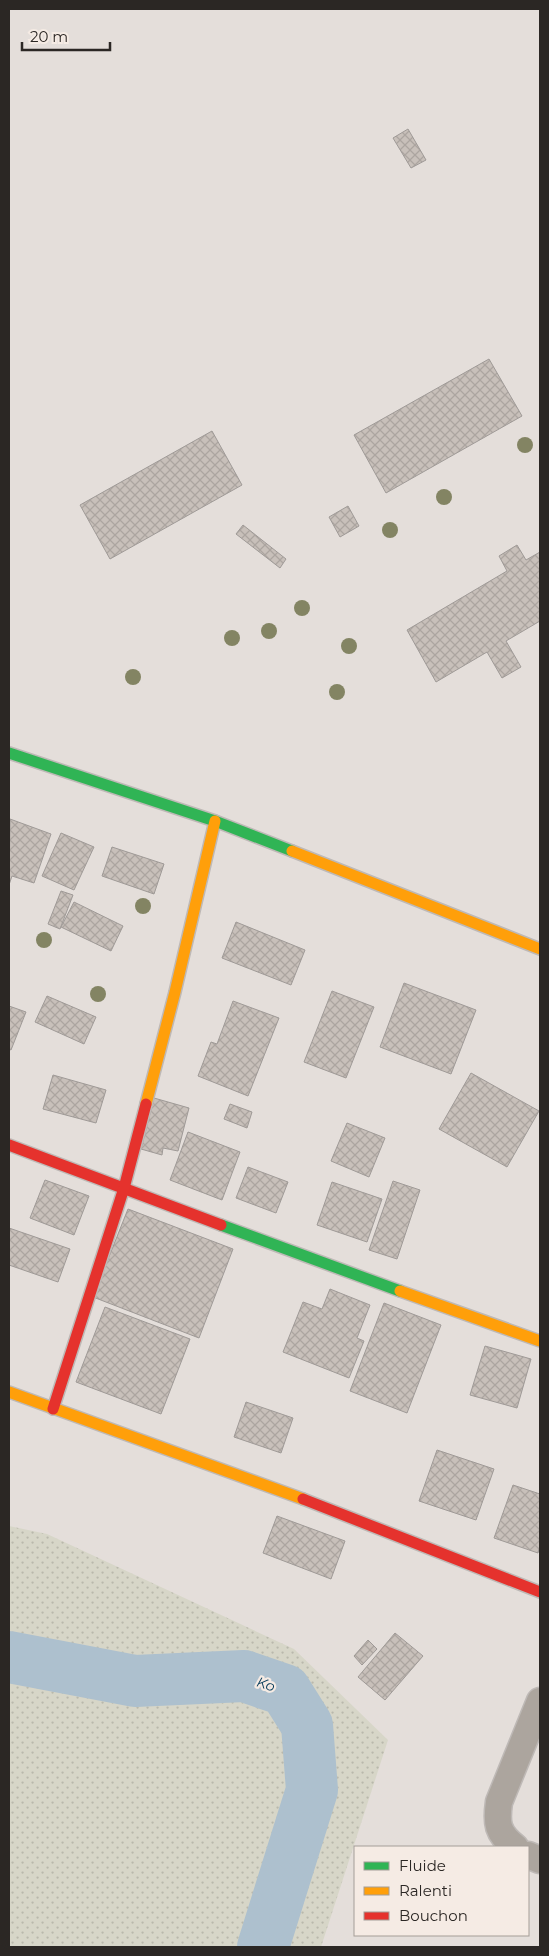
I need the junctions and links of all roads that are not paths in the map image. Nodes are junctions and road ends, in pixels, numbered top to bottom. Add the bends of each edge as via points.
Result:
1 (9, 753) edge
2 (215, 821) junction
3 (540, 949) edge
4 (9, 1145) edge
5 (124, 1188) junction
6 (540, 1341) edge
7 (9, 1392) edge
8 (53, 1409) junction
9 (540, 1592) edge
10 (540, 1701) edge
11 (514, 1846) edge

1 - 2 street
2 - 3 street
2 - 5 street
4 - 5 street
5 - 6 street
5 - 8 street
7 - 8 street
8 - 9 street via 289,1494
10 - 11 street via 499,1802 498,1825

